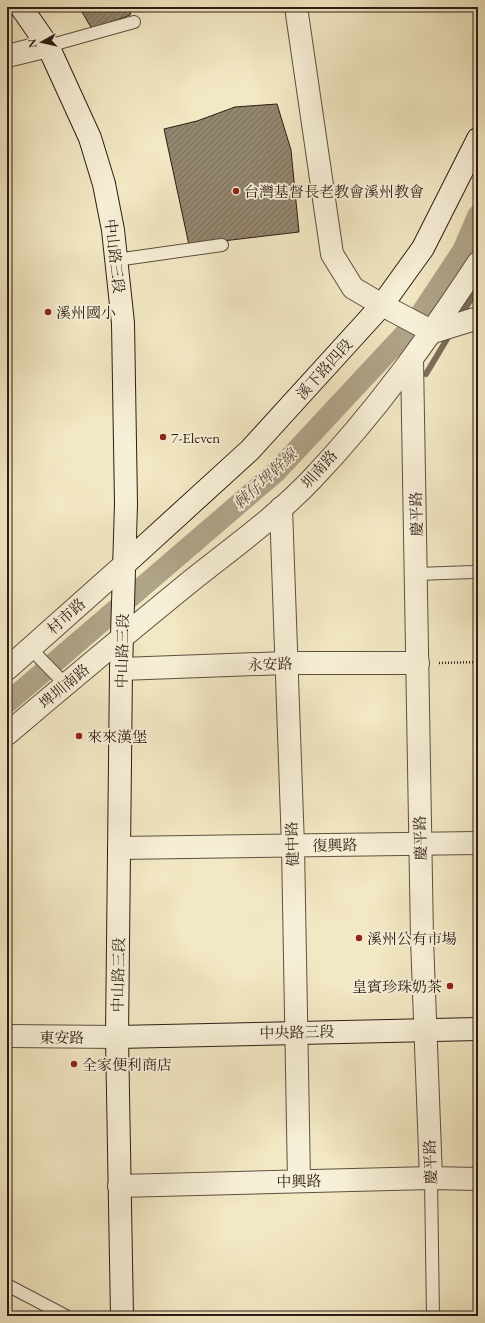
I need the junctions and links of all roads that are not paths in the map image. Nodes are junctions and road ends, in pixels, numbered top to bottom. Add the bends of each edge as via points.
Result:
1 (21, 7) edge
2 (296, 7) edge
3 (134, 22) dead end
4 (48, 46) junction
5 (7, 56) edge
6 (478, 139) edge
7 (222, 245) dead end
8 (116, 260) junction
9 (478, 263) edge
10 (382, 305) junction
11 (478, 318) edge
12 (433, 332) junction
13 (412, 360) junction
14 (281, 508) junction
15 (125, 564) junction
16 (478, 570) edge
17 (417, 574) junction
18 (122, 637) junction
19 (30, 648) junction
20 (285, 663) junction
21 (418, 663) junction
22 (7, 668) edge
23 (121, 669) junction
24 (66, 684) junction
25 (7, 734) edge
26 (478, 843) edge
27 (420, 844) junction
28 (293, 846) junction
29 (119, 848) junction
30 (478, 1029) edge
31 (424, 1030) junction
32 (297, 1032) junction
33 (7, 1036) edge
34 (117, 1037) junction
35 (431, 1178) junction
36 (478, 1179) edge
37 (298, 1180) junction
38 (119, 1186) junction
39 (7, 1285) edge
40 (66, 1316) edge
41 (122, 1316) edge
42 (433, 1316) edge

1 - 4 street, 中山路三段
2 - 10 street via 332,254 353,288
3 - 4 lane
4 - 5 street
4 - 8 street, 中山路三段 via 90,138 104,184
6 - 10 street, 溪下路四段 via 423,248
7 - 8 lane
8 - 15 street, 中山路三段 via 123,323
9 - 12 street, 圳南路
10 - 12 street
10 - 15 street, 溪下路四段 via 250,450
11 - 12 street
12 - 13 street, 圳南路
13 - 14 street, 圳南路 via 312,479
13 - 17 street, 慶平路
14 - 18 street, 圳南路
14 - 20 street, 健中路
15 - 18 street, 中山路三段
15 - 19 street, 村市路
16 - 17 lane
17 - 21 street, 慶平路
18 - 23 street, 中山路三段
18 - 24 street, 埤圳南路
19 - 22 street, 村市路
19 - 24 lane
20 - 21 street, 永安路
20 - 23 street, 永安路
20 - 28 street, 健中路
21 - 27 street, 慶平路
23 - 29 street, 中山路三段
24 - 25 street, 埤圳南路
26 - 27 street, 復興路
27 - 28 street, 復興路
27 - 31 street, 慶平路
28 - 29 street, 復興路
28 - 32 street, 健中路
29 - 34 street, 中山路三段
30 - 31 street, 中央路三段
31 - 32 street, 中央路三段
31 - 35 street, 慶平路
32 - 34 street, 中央路三段
32 - 37 street, 健中路
33 - 34 street, 東安路
34 - 38 street, 中山路三段
35 - 36 street, 中興路
35 - 37 street, 中興路
35 - 42 lane, 慶平路
37 - 38 street, 中興路
38 - 41 street, 中山路三段
39 - 40 lane

